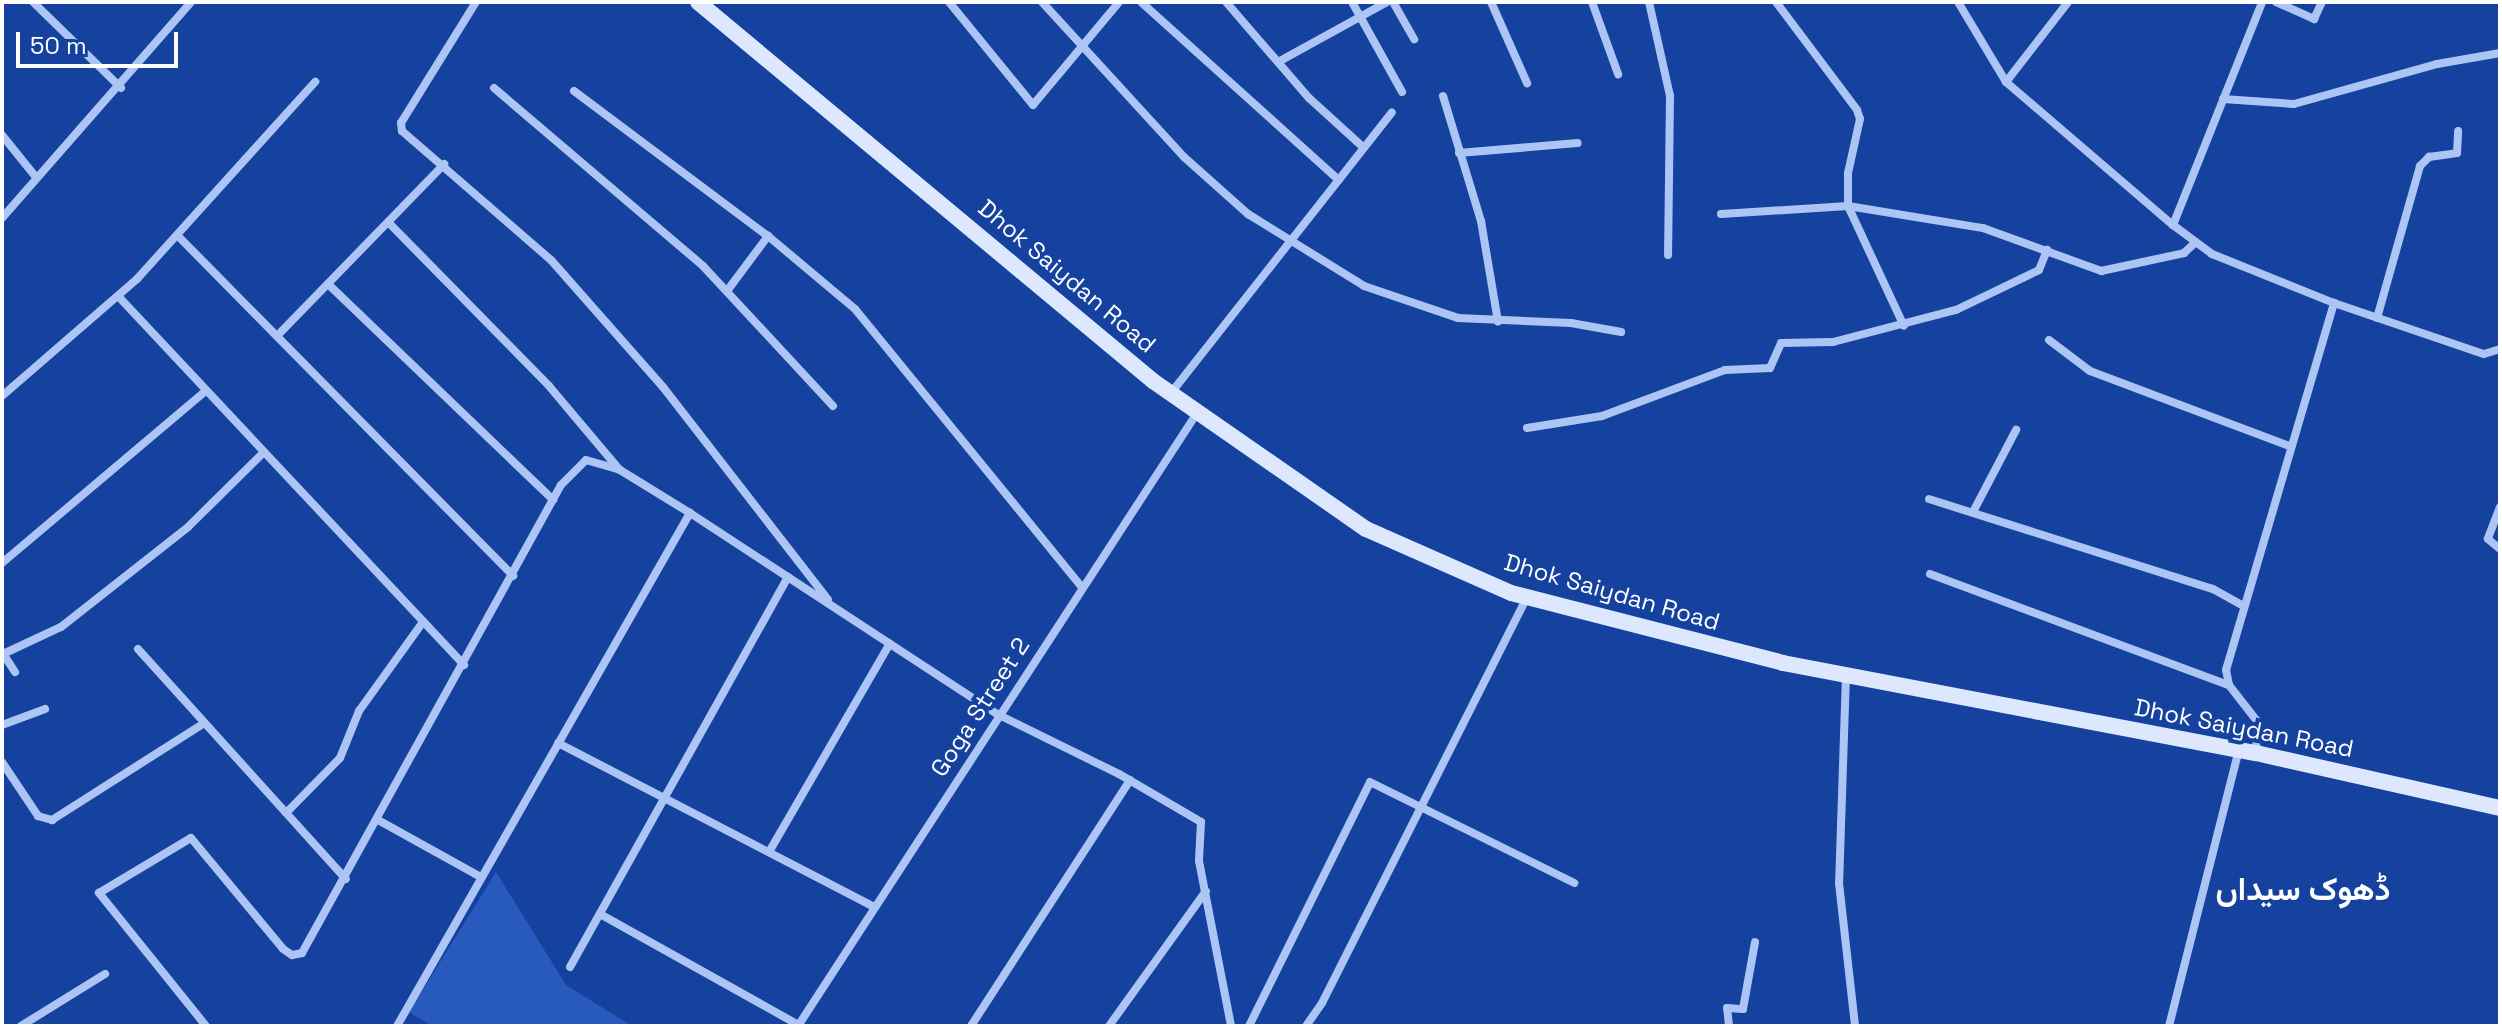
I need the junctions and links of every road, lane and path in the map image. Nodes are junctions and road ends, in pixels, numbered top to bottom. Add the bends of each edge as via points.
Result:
1 (33, 2) edge
2 (191, 2) edge
3 (476, 2) edge
4 (698, 2) edge
5 (949, 2) edge
6 (1042, 2) edge
7 (1119, 2) edge
8 (1141, 2) edge
9 (1226, 2) edge
10 (1352, 2) edge
11 (1387, 2) edge
12 (1393, 2) edge
13 (1491, 2) edge
14 (1592, 2) edge
15 (1649, 2) edge
16 (1776, 2) edge
17 (1958, 2) edge
18 (2068, 2) edge
19 (2262, 2) edge
20 (2276, 2) edge
21 (2322, 2) edge
22 (1359, 17) junction
23 (1414, 39) dead end
24 (1082, 44) junction
25 (2500, 53) edge
26 (1278, 62) junction
27 (1618, 74) dead end
28 (315, 82) dead end
29 (2006, 82) junction
30 (1527, 83) dead end
31 (121, 88) junction
32 (494, 88) dead end
33 (574, 91) dead end
34 (1402, 92) dead end
35 (1443, 96) dead end
36 (2223, 99) junction
37 (1392, 112) dead end
38 (2458, 131) dead end
39 (2, 135) edge
40 (1578, 143) dead end
41 (1364, 148) junction
42 (1459, 153) junction
43 (444, 164) junction
44 (35, 176) junction
45 (1339, 180) junction
46 (1848, 206) junction
47 (1721, 214) dead end
48 (2, 218) edge
49 (388, 222) junction
50 (2173, 225) junction
51 (768, 236) junction
52 (179, 237) junction
53 (1293, 239) junction
54 (2196, 242) junction
55 (2047, 250) junction
56 (1668, 255) dead end
57 (328, 284) junction
58 (727, 291) junction
59 (118, 296) junction
60 (2334, 303) junction
61 (2377, 318) junction
62 (1498, 322) junction
63 (1904, 326) junction
64 (1621, 332) dead end
65 (277, 336) junction
66 (2049, 340) dead end
67 (2500, 349) edge
68 (204, 392) junction
69 (1171, 393) junction
70 (2, 395) edge
71 (833, 406) dead end
72 (1198, 412) junction
73 (1527, 428) dead end
74 (2016, 430) dead end
75 (2290, 446) junction
76 (262, 454) junction
77 (620, 470) junction
78 (1929, 499) dead end
79 (553, 500) junction
80 (2500, 507) edge
81 (1973, 512) junction
82 (690, 513) junction
83 (2500, 549) edge
84 (2, 563) edge
85 (1930, 574) dead end
86 (513, 576) junction
87 (788, 577) junction
88 (1082, 587) junction
89 (1527, 597) junction
90 (830, 604) junction
91 (2244, 606) junction
92 (423, 622) junction
93 (890, 643) junction
94 (138, 649) dead end
95 (3, 653) edge
96 (464, 665) junction
97 (15, 672) dead end
98 (1846, 675) junction
99 (2229, 685) junction
100 (45, 709) dead end
101 (999, 715) junction
102 (204, 723) junction
103 (2, 725) edge
104 (558, 743) junction
105 (2239, 750) junction
106 (2256, 753) junction
107 (2, 762) edge
108 (1130, 780) junction
109 (664, 798) junction
110 (1424, 806) junction
111 (2500, 808) edge
112 (286, 813) junction
113 (378, 820) junction
114 (769, 852) junction
115 (481, 877) junction
116 (346, 879) junction
117 (1574, 883) dead end
118 (1206, 891) junction
119 (874, 907) junction
120 (600, 914) junction
121 (1755, 942) dead end
122 (570, 967) dead end
123 (105, 974) dead end
124 (798, 1025) edge
125 (21, 1026) edge
126 (206, 1026) edge
127 (397, 1026) edge
128 (971, 1026) edge
129 (1109, 1026) edge
130 (1231, 1026) edge
131 (1249, 1026) edge
132 (1306, 1026) edge
133 (1729, 1026) edge
134 (1855, 1026) edge
135 (2169, 1026) edge

1 - 31 street
2 - 31 street
3 - 43 street via 401,123 402,131
4 - 69 main road, Dhok Saiydan Road
5 - 24 street via 1033,105
6 - 24 street
7 - 24 street
8 - 45 street
9 - 26 street
10 - 22 street
11 - 22 street
12 - 23 street
13 - 30 street
14 - 27 street
15 - 56 street via 1670,96
16 - 46 street via 1860,119 1848,173
17 - 29 street
18 - 29 street
19 - 36 street
20 - 21 street via 2314,19
22 - 26 street
22 - 34 street
24 - 53 street via 1184,157 1248,214
25 - 36 street via 2437,64 2294,104
26 - 41 street
28 - 52 street
29 - 50 street
31 - 44 street
32 - 58 street
33 - 51 street
35 - 42 street
36 - 50 street
37 - 41 street
38 - 61 street via 2457,153 2429,157 2420,166
39 - 44 street
40 - 42 street
41 - 45 street
42 - 62 street via 1481,221
43 - 49 street
43 - 90 street via 551,260 592,306 663,387
44 - 48 street
45 - 53 street
46 - 47 street
46 - 55 street via 1983,228
46 - 63 street
49 - 57 street
49 - 77 street via 587,426
50 - 54 street
51 - 58 street
51 - 88 street via 855,309
52 - 59 street
52 - 65 street
53 - 62 street via 1364,286 1458,318
53 - 69 street
54 - 55 street via 2184,253 2112,271
54 - 60 street via 2212,254
55 - 63 street via 2039,270 1956,310
57 - 65 street
57 - 79 street
58 - 71 street
59 - 68 street
59 - 70 street
60 - 61 street
60 - 75 street
61 - 67 street via 2484,354
62 - 64 street via 1571,323
63 - 73 street via 1833,342 1781,343 1770,368 1725,370 1602,416
65 - 86 street
66 - 75 street via 2090,371
68 - 76 street
68 - 84 street
69 - 72 main road, Dhok Saiydan Road
72 - 88 street, Goga Street 2
72 - 89 main road, Dhok Saiydan Road via 1366,529
74 - 81 street
75 - 91 street
76 - 92 street
76 - 95 street via 188,527 61,627
77 - 79 street via 586,460
77 - 82 street
78 - 81 street
79 - 86 street
80 - 83 street via 2488,539
81 - 91 street via 2213,589
82 - 87 street
82 - 104 street
85 - 99 street
86 - 96 street
87 - 90 street
87 - 109 street
88 - 101 street, Goga Street 2
89 - 98 main road, Dhok Saiydan Road
89 - 110 street
90 - 93 street
91 - 99 street via 2226,670
92 - 96 street
92 - 112 street via 359,711 340,758
93 - 101 street
93 - 114 street
94 - 102 street
95 - 97 street
96 - 113 street
98 - 105 main road, Dhok Saiydan Road
98 - 134 street via 1839,883
99 - 106 street via 2257,721
100 - 103 street
101 - 108 street
101 - 119 street, Goga Street 2
102 - 107 street via 52,820 38,816
102 - 112 street
104 - 109 street
104 - 115 street
105 - 106 main road, Dhok Saiydan Road
105 - 135 street
106 - 111 main road, Dhok Saiydan Road
108 - 118 street via 1201,822 1199,861
108 - 128 street
109 - 114 street
109 - 120 street
110 - 117 street
110 - 131 street via 1370,782
110 - 132 street
112 - 116 street
113 - 115 street
113 - 116 street
114 - 119 street
115 - 127 street
116 - 126 street via 302,953 292,955 191,838 99,893
118 - 129 street
118 - 130 street
119 - 124 street, Goga Street 2
120 - 122 street
120 - 124 street
121 - 133 street via 1743,1009 1727,1008
123 - 125 street

